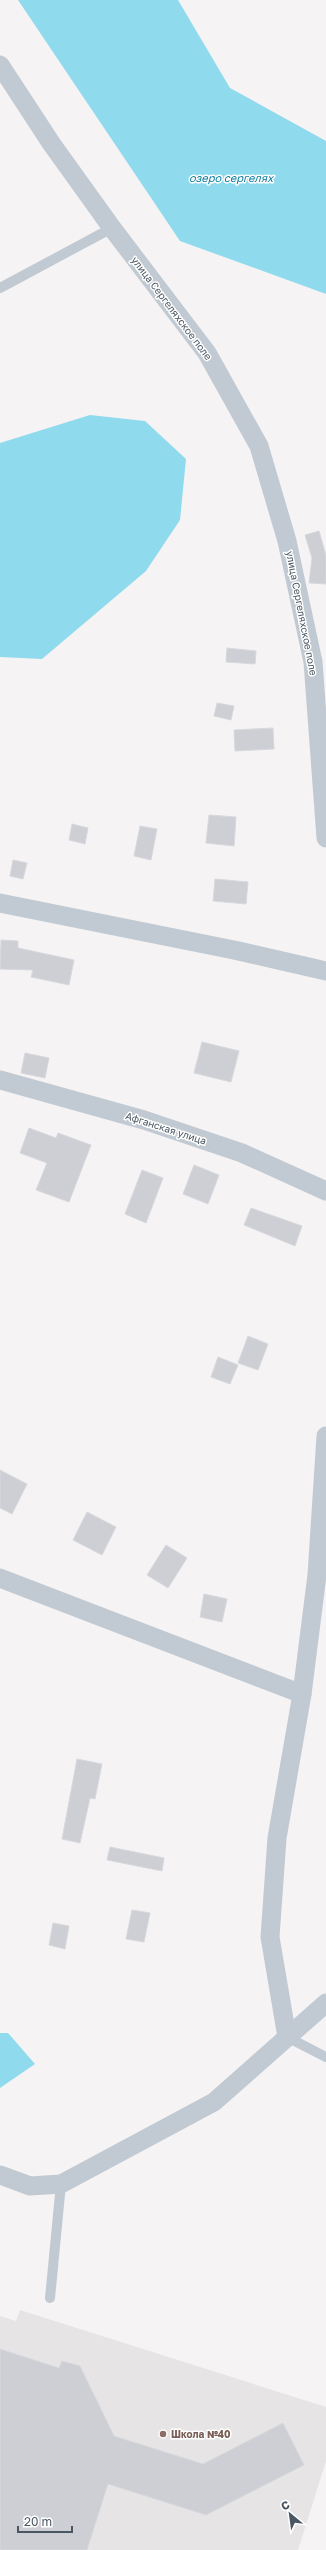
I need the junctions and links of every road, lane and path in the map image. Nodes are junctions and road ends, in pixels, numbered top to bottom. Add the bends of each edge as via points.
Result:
1 (0, 65) edge
2 (112, 228) junction
3 (0, 288) edge
4 (326, 838) edge
5 (0, 902) edge
6 (326, 971) edge
7 (0, 1080) edge
8 (326, 1191) edge
9 (326, 1436) edge
10 (317, 1575) junction
11 (0, 1578) edge
12 (326, 1602) edge
13 (302, 1694) junction
14 (326, 2003) edge
15 (286, 2037) junction
16 (326, 2057) edge
17 (0, 2175) edge
18 (61, 2184) junction
19 (50, 2298) dead end

1 - 2 street, улица Сергеляхское поле via 51,143
2 - 3 lane
2 - 4 street, улица Сергеляхское поле via 207,353 259,446 287,541 313,662
5 - 6 street
7 - 8 street, Афганская улица via 144,1120 242,1153
9 - 10 street
10 - 12 street
10 - 13 street
11 - 13 street
13 - 15 street via 277,1838 270,1937
14 - 15 street
15 - 16 lane
15 - 18 street via 214,2102
17 - 18 street via 30,2186
18 - 19 lane

